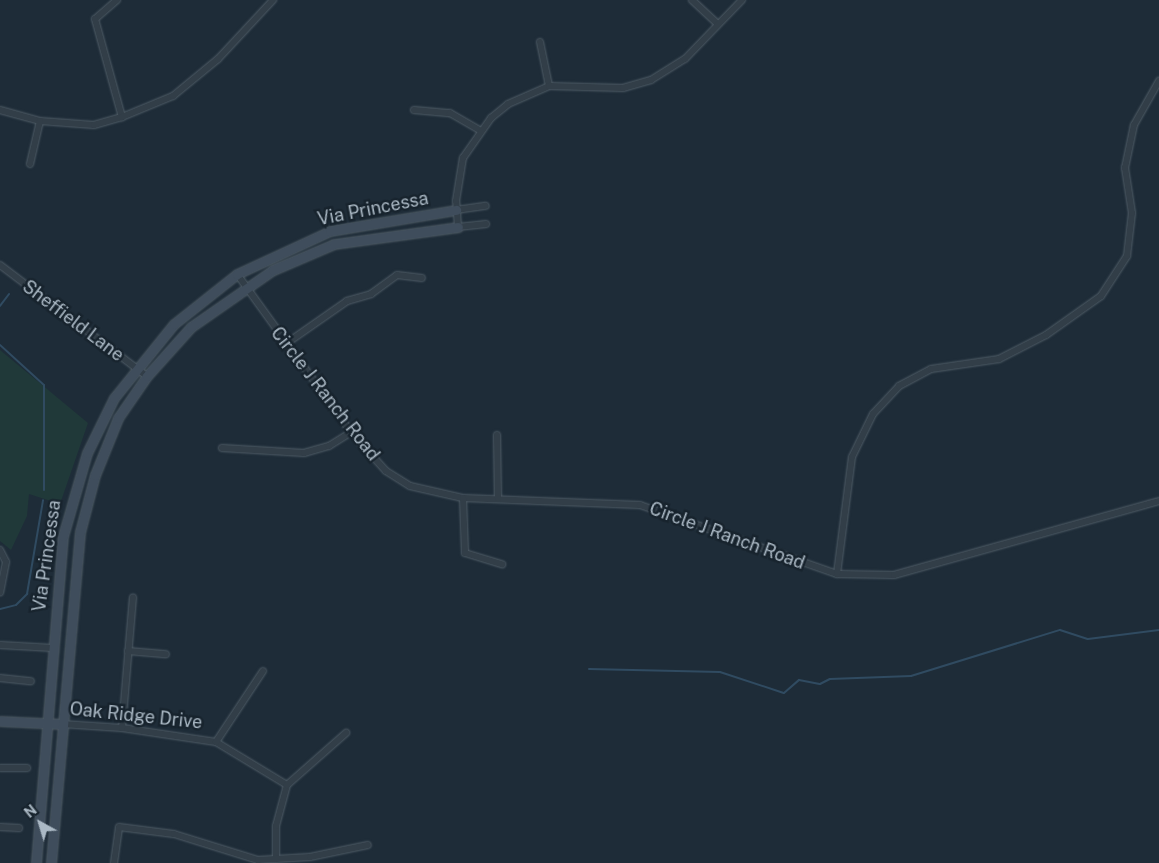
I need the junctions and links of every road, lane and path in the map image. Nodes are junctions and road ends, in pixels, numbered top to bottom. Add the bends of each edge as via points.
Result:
1 (117, 0) edge
2 (273, 0) edge
3 (692, 0) edge
4 (742, 0) edge
5 (717, 23) junction
6 (540, 42) dead end
7 (1159, 81) edge
8 (549, 86) junction
9 (0, 110) edge
10 (414, 110) dead end
11 (122, 117) junction
12 (40, 121) junction
13 (480, 130) junction
14 (30, 164) dead end
15 (486, 206) dead end
16 (456, 210) junction
17 (486, 224) dead end
18 (458, 227) junction
19 (0, 265) edge
20 (236, 274) junction
21 (422, 278) dead end
22 (244, 286) junction
23 (284, 345) junction
24 (135, 367) junction
25 (147, 376) junction
26 (351, 432) junction
27 (497, 435) dead end
28 (222, 448) dead end
29 (463, 498) junction
30 (498, 498) junction
31 (1159, 501) edge
32 (0, 550) edge
33 (502, 564) dead end
34 (837, 574) junction
35 (1, 583) edge
36 (0, 592) edge
37 (134, 597) dead end
38 (0, 644) edge
39 (53, 648) junction
40 (128, 651) junction
41 (166, 654) dead end
42 (263, 671) dead end
43 (0, 678) edge
44 (31, 681) dead end
45 (0, 721) edge
46 (46, 723) junction
47 (62, 724) junction
48 (122, 728) junction
49 (346, 732) dead end
50 (216, 742) junction
51 (0, 768) edge
52 (27, 768) dead end
53 (287, 785) junction
54 (0, 826) edge
55 (19, 828) dead end
56 (368, 846) dead end
57 (276, 859) junction
58 (36, 863) edge
59 (51, 863) edge
60 (114, 863) edge

1 - 11 street via 95,19
2 - 11 street via 218,59 173,96
3 - 5 street
4 - 5 street
5 - 8 street via 685,59 650,80 623,88
6 - 8 street
7 - 34 street via 1134,125 1125,168 1132,213 1127,256 1107,287 1046,336 999,359 930,369 899,386 873,414 852,458
8 - 13 street via 508,104
9 - 12 street
10 - 13 street via 450,113
11 - 12 street via 94,125
12 - 14 street
13 - 16 street via 457,180
15 - 16 street, Via Princessa
16 - 18 street
16 - 20 street, Via Princessa via 330,231
17 - 18 street, Via Princessa
18 - 22 street, Via Princessa via 334,244
19 - 24 street, Sheffield Lane
20 - 22 street, Circle J Ranch Road
20 - 24 street, Via Princessa via 191,307
21 - 23 street via 397,274 371,294 347,301
22 - 23 street, Circle J Ranch Road
22 - 25 street, Via Princessa via 191,327
23 - 26 street, Circle J Ranch Road
24 - 25 street, Sheffield Lane
24 - 39 street, Via Princessa via 99,424 70,501
25 - 47 street, Via Princessa via 118,418 85,505
26 - 28 street via 329,446 304,453
26 - 29 street, Circle J Ranch Road via 386,471 410,486
27 - 30 street
29 - 30 street, Circle J Ranch Road
29 - 33 street via 465,553
30 - 34 street, Circle J Ranch Road via 640,505
31 - 34 street, Circle J Ranch Road via 894,575
32 - 35 street via 6,562
35 - 36 street
37 - 40 street
38 - 39 street
39 - 46 street, Via Princessa
40 - 41 street
40 - 48 street
42 - 50 street
43 - 44 street
45 - 46 street, Oak Ridge Drive
46 - 47 street, Oak Ridge Drive
46 - 58 street, Via Princessa
47 - 48 street, Oak Ridge Drive
47 - 59 street, Via Princessa
48 - 50 street, Oak Ridge Drive
49 - 53 street
50 - 53 street, Oak Ridge Drive
51 - 52 street
53 - 57 street via 276,826
54 - 55 street
56 - 57 street
57 - 60 street via 258,860 174,834 119,827

